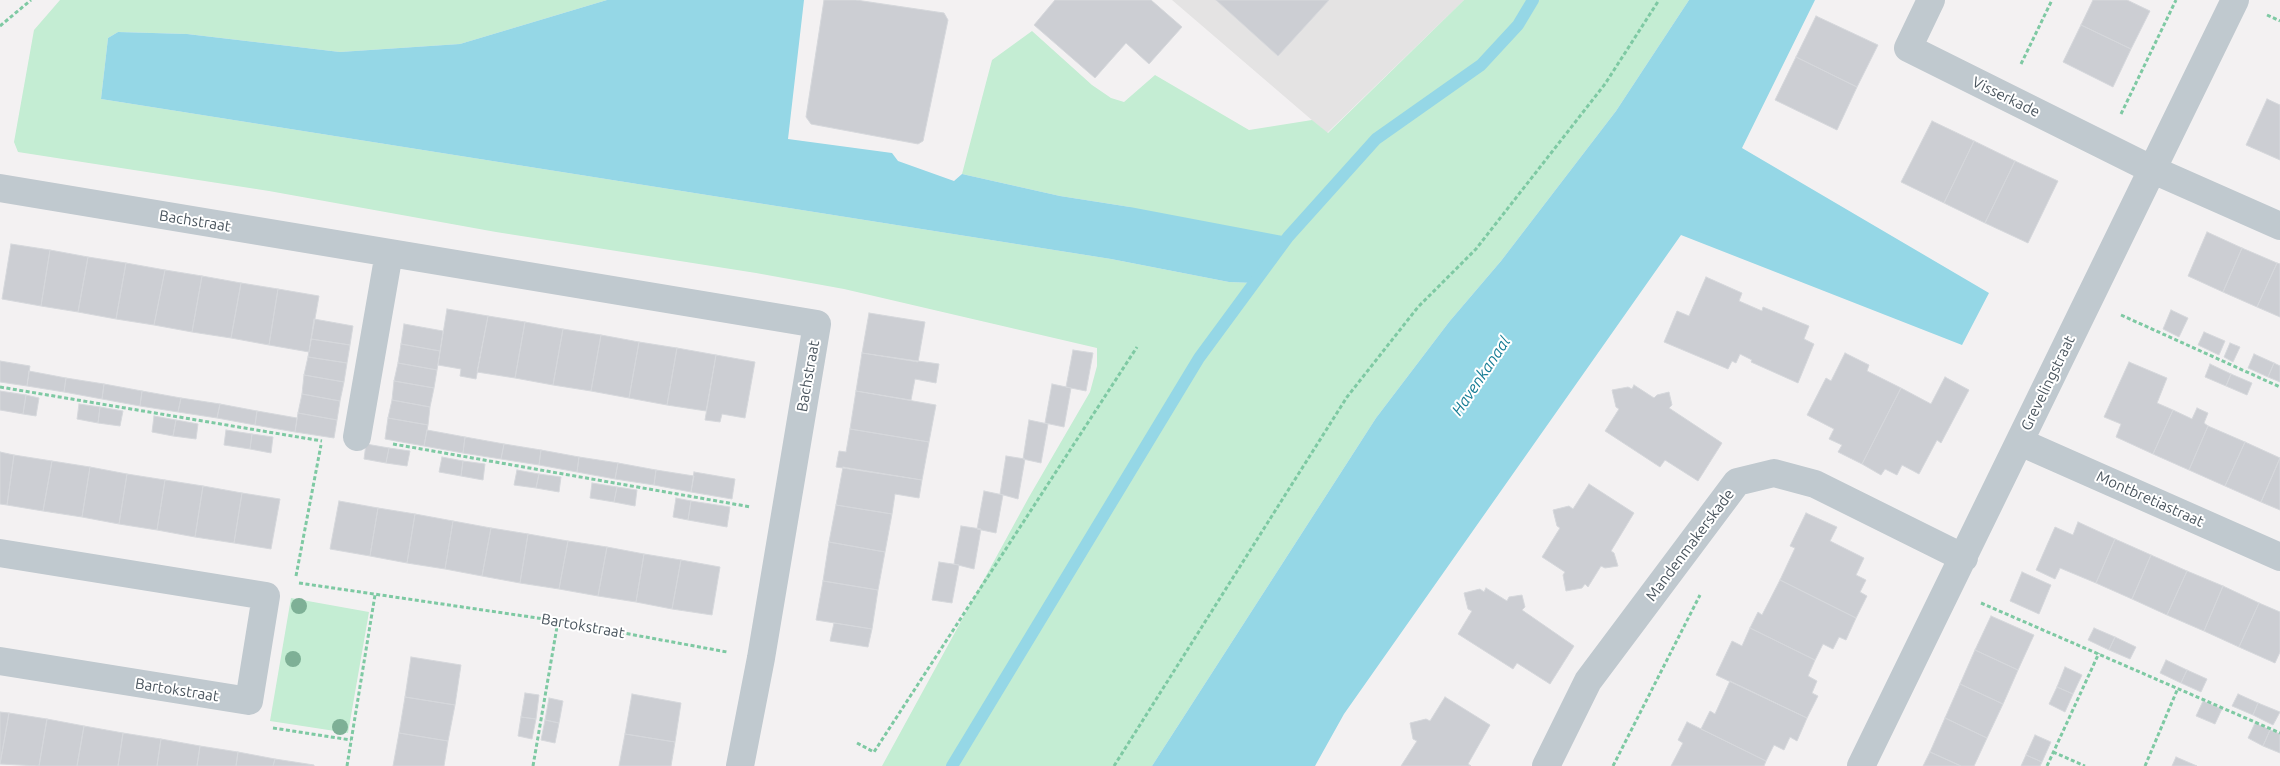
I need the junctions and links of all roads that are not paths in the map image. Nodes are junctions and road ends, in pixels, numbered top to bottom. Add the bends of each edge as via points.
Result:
1 (1931, 0) edge
2 (2235, 0) edge
3 (2151, 169) junction
4 (0, 188) edge
5 (2280, 226) edge
6 (389, 253) junction
7 (357, 438) dead end
8 (2020, 442) junction
9 (0, 553) edge
10 (2280, 557) edge
11 (1964, 558) junction
12 (0, 661) edge
13 (740, 766) edge
14 (1546, 766) edge
15 (1861, 766) edge

1 - 3 street, Visserkade via 1908,48
2 - 3 street, Grevelingstraat
3 - 5 street, Visserkade
3 - 8 street, Grevelingstraat
4 - 6 street, Bachstraat
6 - 7 street
6 - 13 street, Bachstraat via 817,324
8 - 10 street, Montbretiastraat
8 - 11 street, Grevelingstraat
9 - 12 street, Bartokstraat via 266,596 249,701
11 - 14 street, Mandenmakerskade via 1816,484 1774,473 1737,482 1588,682
11 - 15 street, Grevelingstraat

